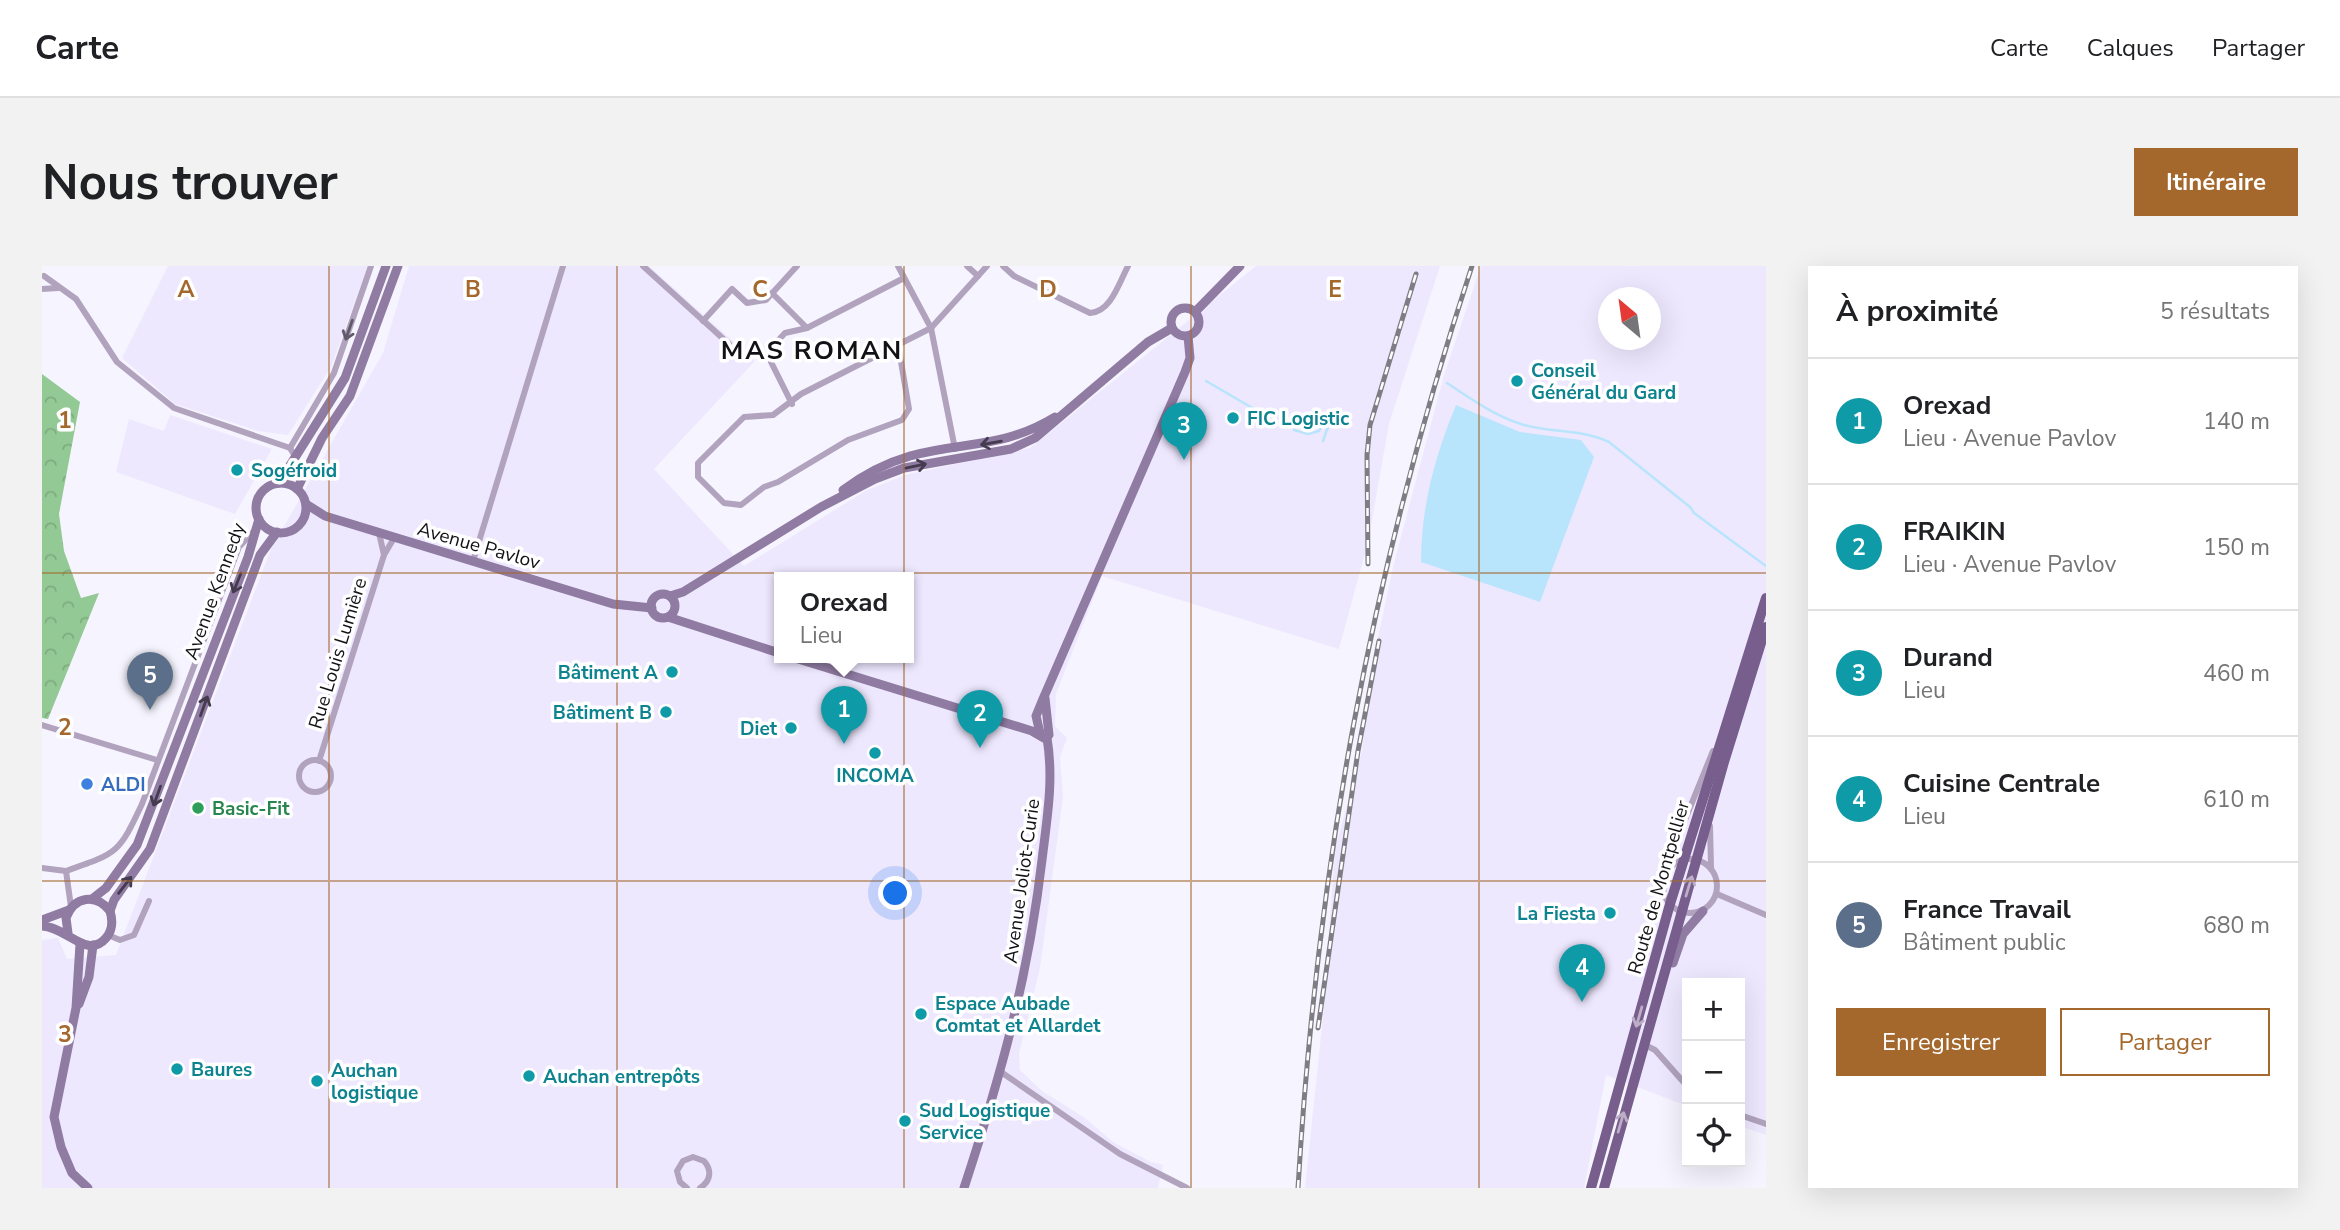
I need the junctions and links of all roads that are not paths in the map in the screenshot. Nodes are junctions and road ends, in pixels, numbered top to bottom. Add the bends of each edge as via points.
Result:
1 (372, 266) edge
2 (386, 266) edge
3 (398, 266) edge
4 (563, 266) edge
5 (642, 266) edge
6 (898, 266) edge
7 (967, 266) edge
8 (987, 266) edge
9 (1003, 266) edge
10 (1127, 266) edge
11 (1240, 266) edge
12 (795, 267) edge
13 (43, 273) edge
14 (978, 276) junction
15 (904, 278) junction
16 (42, 288) edge
17 (60, 288) junction
18 (772, 293) junction
19 (1195, 312) junction
20 (703, 321) junction
21 (807, 328) junction
22 (932, 328) junction
23 (1172, 328) junction
24 (1188, 336) junction
25 (729, 344) dead end
26 (898, 344) junction
27 (792, 404) junction
28 (1068, 408) junction
29 (290, 448) junction
30 (955, 449) junction
31 (297, 459) junction
32 (958, 459) junction
33 (279, 483) junction
34 (297, 489) junction
35 (306, 505) junction
36 (821, 507) junction
37 (326, 516) junction
38 (259, 519) junction
39 (302, 521) junction
40 (255, 530) junction
41 (277, 532) junction
42 (379, 533) junction
43 (394, 538) junction
44 (384, 555) junction
45 (473, 561) junction
46 (683, 592) junction
47 (670, 596) junction
48 (1766, 598) edge
49 (652, 605) junction
50 (672, 612) junction
51 (1766, 627) edge
52 (774, 651) edge
53 (812, 663) edge
54 (1729, 714) junction
55 (42, 725) edge
56 (1043, 732) junction
57 (157, 760) junction
58 (319, 761) junction
59 (1711, 810) junction
60 (1696, 859) junction
61 (1684, 860) junction
62 (1670, 867) junction
63 (42, 868) edge
64 (1712, 869) junction
65 (66, 871) junction
66 (71, 888) junction
67 (1717, 894) junction
68 (88, 899) junction
69 (149, 901) dead end
70 (1670, 904) junction
71 (70, 909) junction
72 (110, 911) junction
73 (1703, 911) junction
74 (1681, 912) junction
75 (1766, 915) edge
76 (42, 920) edge
77 (42, 926) edge
78 (68, 933) junction
79 (108, 935) junction
80 (80, 944) junction
81 (93, 945) junction
82 (76, 1009) junction
83 (1650, 1019) junction
84 (1643, 1044) junction
85 (1001, 1072) junction
86 (1682, 1080) edge
87 (1745, 1117) edge
88 (1766, 1124) edge
89 (88, 1188) edge
90 (687, 1188) edge
91 (700, 1188) edge
92 (964, 1188) edge
93 (1187, 1188) edge
94 (1591, 1188) edge
95 (1604, 1188) edge

1 -> 29 street via 334,373
2 - 31 street via 345,378
3 - 34 street via 350,396 322,438
4 - 45 street
5 - 20 street
6 - 15 street
7 - 14 street
8 - 14 street
9 - 10 street via 1014,276 1090,313 1107,307
11 - 19 street
12 - 18 street
13 - 16 street
13 - 17 street
14 - 22 street
15 - 21 street
15 - 22 street
16 - 17 street
17 - 29 street via 76,299 117,362 174,408
18 - 20 street via 766,300 747,303 732,289
18 - 21 street
19 - 23 street via 1185,308 1175,312
19 - 24 street via 1198,326
20 - 25 street
21 - 27 street via 785,334 771,348 771,362
22 - 26 street
22 - 30 street
23 - 24 street via 1178,335
23 - 28 street via 1148,342
24 - 56 street, Avenue Joliot-Curie via 1190,358 1185,372 1037,716
26 - 27 street via 801,394
26 - 27 street via 909,410 902,420 848,440 741,505 724,503 698,477 698,463 744,417 765,418
28 -> 30 street via 1006,440
28 - 32 street via 1035,438 1012,449
29 - 31 street
30 - 32 street
30 - 36 street via 891,463
31 - 33 street
36 -> 32 street via 904,468
33 - 34 street
33 - 38 street via 260,496
34 - 35 street
35 - 37 street, Avenue Pavlov
35 - 39 street
36 - 46 street
37 - 39 street, Avenue Pavlov
37 - 42 street, Avenue Pavlov
38 - 40 street, Avenue Kennedy
38 - 41 street
39 - 41 street via 291,530
40 - 57 street via 239,547
40 -> 68 street, Avenue Kennedy via 137,845 106,888
72 -> 41 street, Avenue Kennedy via 150,849 260,555
42 - 43 street, Avenue Pavlov
42 - 44 street
43 - 44 street, Rue Louis Lumière
43 - 45 street, Avenue Pavlov
44 - 58 street, Rue Louis Lumière
45 - 49 street, Avenue Pavlov via 622,605
46 - 47 street, Avenue Pavlov
46 - 50 street
47 - 49 street, Avenue Pavlov via 662,594
47 - 50 street
48 - 54 main road, Route de Montpellier
49 - 50 street via 658,617
50 - 52 street via 683,624
51 - 59 main road, Route de Montpellier
53 - 56 street
54 - 61 main road, Route de Montpellier
54 - 62 street
55 - 57 street
56 - 85 street, Avenue Joliot-Curie via 1052,783 1026,973
57 - 65 street via 124,843 116,851
58 - 58 street via 307,763 300,772 301,784 310,792 326,788 330,778 328,767
59 - 60 main road, Route de Montpellier
59 - 64 street
60 - 61 street
60 - 64 street
74 -> 60 main road, Route de Montpellier
61 - 62 street
61 - 70 main road, Route de Montpellier
62 - 70 street via 1663,884
63 - 65 street
64 - 67 street
65 - 66 street
66 - 68 street
66 - 71 street
67 - 73 street
67 - 75 street
68 - 71 street, Avenue Kennedy
68 - 72 street via 99,901
69 - 79 street via 134,935 120,940
70 - 74 street
70 -> 94 main road, Route de Montpellier
71 - 76 street, Avenue Kennedy
71 - 78 street
72 - 79 street, Avenue Kennedy
73 - 74 street
73 - 83 street via 1683,934 1659,1008
74 - 83 main road, Route de Montpellier
77 - 78 street
78 - 80 street
79 - 81 street
80 - 81 street
80 - 82 street
81 - 82 street via 85,993
82 - 89 street via 54,1116 72,1173
83 - 84 main road, Route de Montpellier
84 - 86 street via 1655,1050
95 -> 84 main road, Route de Montpellier
85 - 92 street, Avenue Joliot-Curie
85 - 93 street via 1128,1159
87 - 88 street
90 - 91 street via 677,1171 683,1161 693,1157 704,1161 709,1170 708,1181

